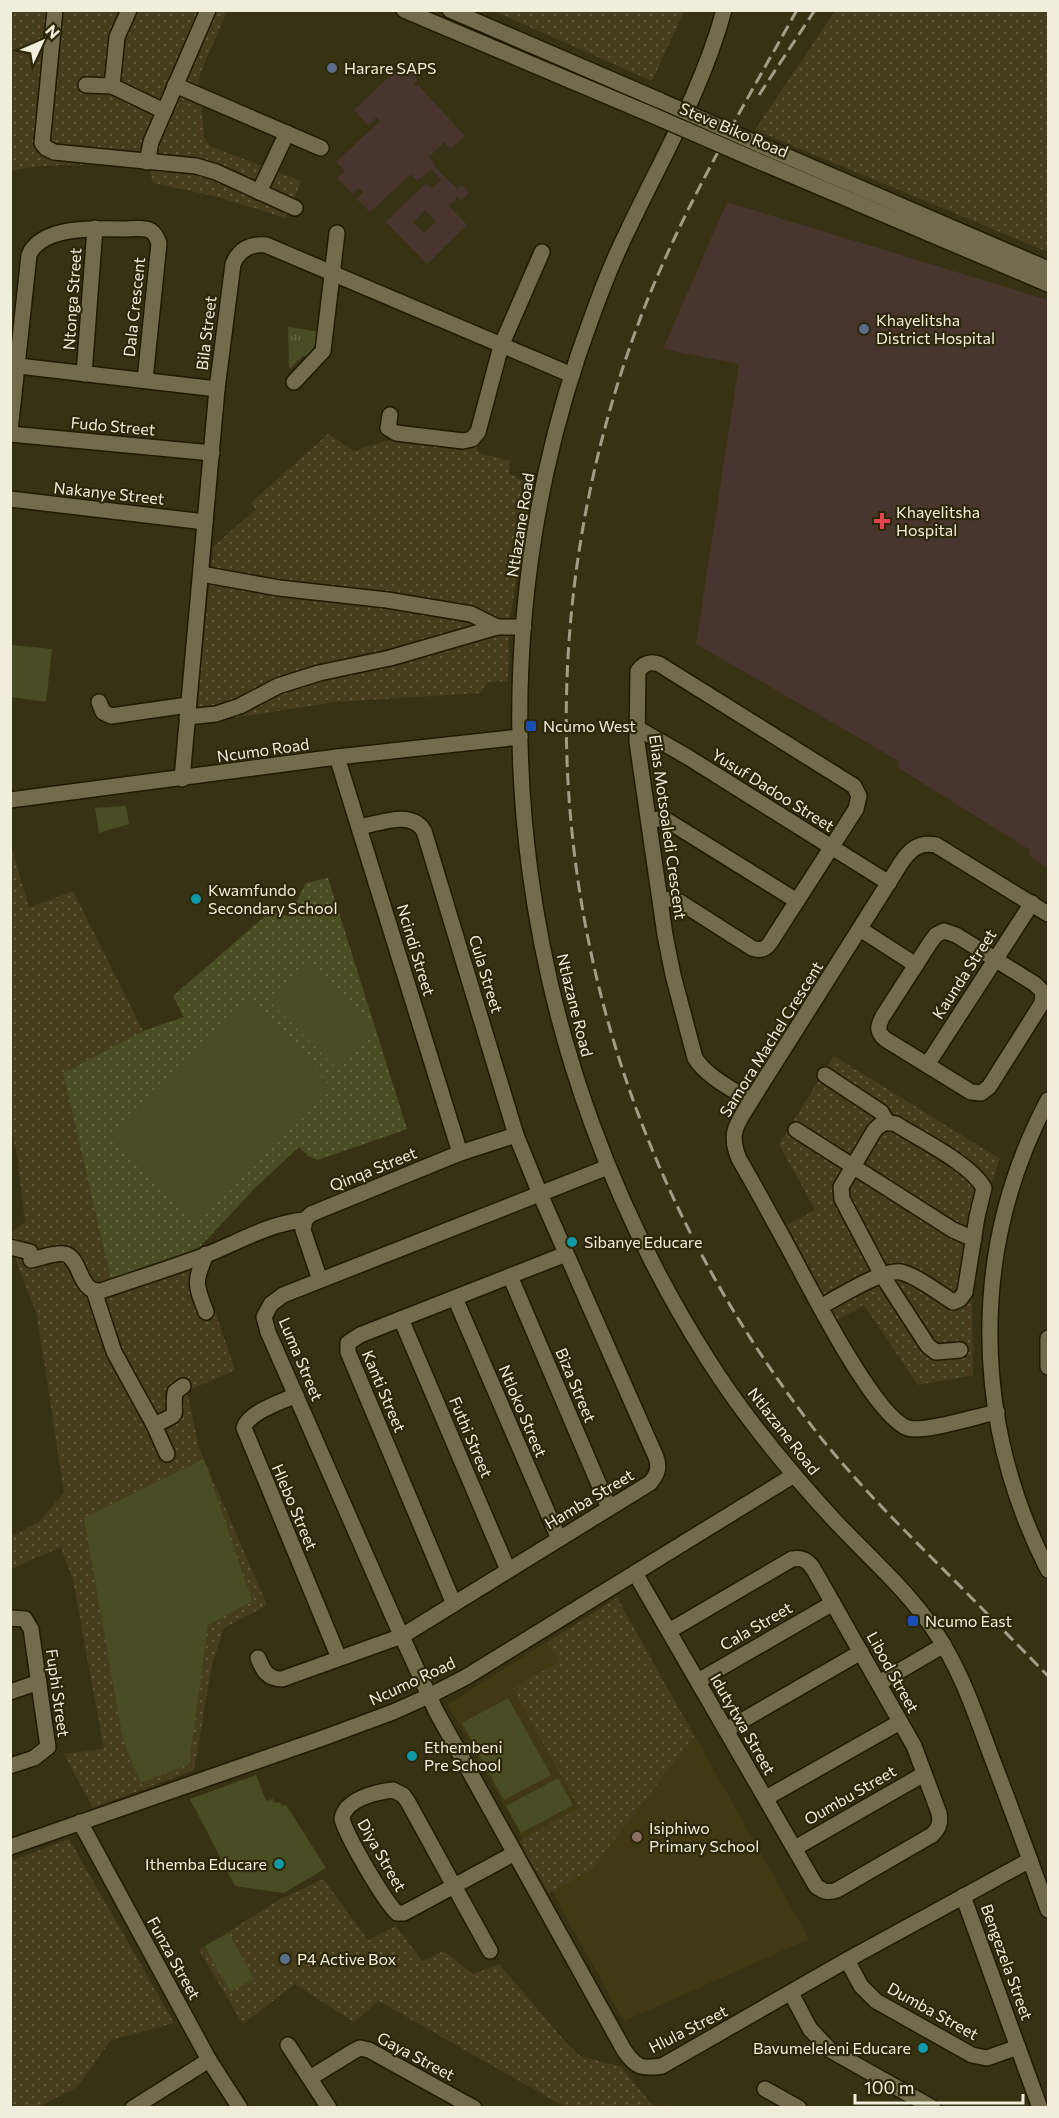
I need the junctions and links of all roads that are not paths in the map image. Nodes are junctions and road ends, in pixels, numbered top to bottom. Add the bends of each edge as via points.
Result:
1 (55, 10) edge
2 (129, 10) edge
3 (208, 10) edge
4 (404, 10) edge
5 (450, 10) edge
6 (724, 10) edge
7 (86, 85) dead end
8 (175, 85) junction
9 (112, 86) junction
10 (656, 108) junction
11 (164, 111) junction
12 (287, 133) junction
13 (321, 148) dead end
14 (755, 151) junction
15 (147, 162) junction
16 (259, 192) junction
17 (295, 208) dead end
18 (95, 228) junction
19 (337, 233) dead end
20 (542, 252) dead end
21 (1048, 268) edge
22 (332, 273) junction
23 (1048, 284) edge
24 (501, 346) junction
25 (14, 366) edge
26 (84, 374) junction
27 (572, 375) junction
28 (145, 380) junction
29 (294, 382) dead end
30 (217, 388) junction
31 (390, 415) dead end
32 (10, 433) edge
33 (212, 453) junction
34 (10, 500) edge
35 (205, 522) junction
36 (201, 574) junction
37 (497, 627) junction
38 (524, 627) junction
39 (99, 702) dead end
40 (188, 711) junction
41 (637, 728) junction
42 (520, 737) junction
43 (337, 758) junction
44 (182, 779) junction
45 (10, 800) edge
46 (649, 822) junction
47 (359, 827) junction
48 (831, 847) junction
49 (889, 883) junction
50 (660, 901) junction
51 (796, 901) junction
52 (1032, 903) junction
53 (1048, 914) edge
54 (860, 929) junction
55 (994, 959) junction
56 (916, 965) junction
57 (927, 1065) junction
58 (825, 1075) dead end
59 (1048, 1100) edge
60 (751, 1101) junction
61 (887, 1122) junction
62 (796, 1130) dead end
63 (516, 1135) junction
64 (460, 1153) junction
65 (852, 1166) junction
66 (608, 1167) junction
67 (540, 1194) junction
68 (305, 1220) junction
69 (974, 1239) junction
70 (10, 1247) edge
71 (206, 1254) junction
72 (566, 1254) junction
73 (882, 1275) junction
74 (510, 1276) junction
75 (320, 1280) junction
76 (94, 1291) junction
77 (455, 1298) junction
78 (820, 1307) junction
79 (206, 1312) dead end
80 (401, 1319) junction
81 (1048, 1338) edge
82 (960, 1350) dead end
83 (1048, 1367) edge
84 (183, 1386) dead end
85 (296, 1395) junction
86 (997, 1412) junction
87 (154, 1425) junction
88 (167, 1454) dead end
89 (794, 1475) junction
90 (609, 1508) junction
91 (559, 1539) junction
92 (508, 1570) junction
93 (1048, 1570) edge
94 (635, 1573) junction
95 (833, 1603) junction
96 (454, 1604) junction
97 (10, 1618) edge
98 (669, 1631) junction
99 (402, 1636) junction
100 (944, 1645) junction
101 (861, 1652) junction
102 (258, 1658) dead end
103 (339, 1658) junction
104 (698, 1681) junction
105 (39, 1682) junction
106 (879, 1683) junction
107 (10, 1692) edge
108 (429, 1696) junction
109 (900, 1722) junction
110 (726, 1730) junction
111 (10, 1766) edge
112 (924, 1774) junction
113 (766, 1798) junction
114 (80, 1822) junction
115 (10, 1847) edge
116 (795, 1848) junction
117 (515, 1853) junction
118 (1030, 1860) junction
119 (454, 1886) junction
120 (823, 1891) joint
121 (963, 1896) junction
122 (1048, 1910) edge
123 (490, 1952) dead end
124 (847, 1960) junction
125 (791, 1993) junction
126 (288, 2045) dead end
127 (1018, 2047) junction
128 (209, 2060) junction
129 (310, 2078) junction
130 (765, 2089) dead end
131 (143, 2105) edge
132 (240, 2108) edge
133 (329, 2108) edge
134 (474, 2108) edge
135 (799, 2108) edge
136 (933, 2108) edge
137 (1040, 2108) edge

1 - 15 street via 42,143 54,152
2 - 9 street via 117,37
3 - 8 street
4 - 10 street, Steve Biko Road
5 - 10 street, Steve Biko Road
6 - 27 street, Ntlazane Road via 701,77 613,263
7 - 9 street
8 - 11 street
8 - 12 street
9 - 11 street
10 - 14 street, Steve Biko Road, bridge
11 - 15 street
12 - 13 street
12 - 16 street
14 - 21 street, Steve Biko Road
14 - 23 street, Steve Biko Road
15 - 16 street via 196,166
16 - 17 street
18 - 25 street, Dala Crescent via 43,239 31,250
18 - 26 street, Ntonga Street
18 - 28 street, Dala Crescent via 148,230 158,241
19 - 22 street
20 - 24 street
22 - 24 street, Bila Street
22 - 29 street via 323,351
22 - 30 street, Bila Street via 266,245 252,245 240,252 233,264
24 - 27 street, Bila Street
24 - 31 street via 478,432 472,439 393,432 388,428
25 - 26 street
25 - 32 street
26 - 28 street
27 - 38 street, Ntlazane Road via 543,491
28 - 30 street
30 - 33 street, Bila Street
32 - 33 street, Fudo Street
33 - 35 street, Bila Street
34 - 35 street, Nakanye Street
35 - 36 street, Bila Street
36 - 37 street via 471,614
36 - 40 street, Bila Street
37 - 38 street
37 - 40 street via 390,658 319,673 278,686 216,714
38 - 42 street, Ntlazane Road
39 - 40 street via 102,712 111,716
40 - 44 street, Bila Street
41 - 46 street, Elias Motsoaledi Crescent
41 - 48 street, Yusuf Dadoo Street
41 - 48 street, Elias Motsoaledi Crescent via 638,671 649,663 659,664 854,786 859,802
42 - 43 street, Ncumo Road
42 - 66 street, Ntlazane Road via 529,872 547,973 567,1051
43 - 44 street, Ncumo Road
43 - 47 street, Ncindi Street
44 - 45 street, Ncumo Road
46 - 50 street, Elias Motsoaledi Crescent
46 - 51 street via 668,821
47 - 63 street, Cula Street via 406,818 417,822 424,831
47 - 64 street, Ncindi Street
48 - 49 street, Yusuf Dadoo Street
48 - 51 street
49 - 52 street, Samora Machel Crescent via 906,854 928,844 936,845
49 - 54 street, Samora Machel Crescent
50 - 51 street via 680,902 759,950 767,946
50 - 60 street, Elias Motsoaledi Crescent via 673,975 695,1058 710,1074
52 - 53 street, Samora Machel Crescent
52 - 55 street, Kaunda Street
54 - 56 street
54 - 60 street, Samora Machel Crescent
55 - 56 street via 944,931 936,935
55 - 57 street, Kaunda Street
55 - 57 street via 1035,984 1044,997 989,1087 981,1093 971,1092
56 - 57 street via 878,1031
58 - 61 street via 881,1112
59 - 86 street via 1021,1160 995,1253 990,1351
60 - 78 street, Samora Machel Crescent via 738,1122 734,1144
61 - 65 street via 874,1131
61 - 69 street via 979,1178 984,1188
62 - 65 street
63 - 64 street, Qinqa Street
63 - 67 street, Cula Street
64 - 68 street, Qinqa Street via 311,1214
65 - 69 street via 953,1230
65 - 73 street via 841,1187 842,1199
66 - 67 street, Luma Street
66 - 89 street, Ntlazane Road via 643,1245 685,1323 744,1412
67 - 72 street, Hamba Street
67 - 75 street, Luma Street
68 - 71 street, Qinqa Street via 273,1226
68 - 75 street via 303,1230
69 - 73 street via 964,1292 953,1302 909,1275
70 - 76 street via 31,1256 70,1257
71 - 76 street, Qinqa Street
71 - 79 street via 196,1287
72 - 74 street, Kanti Street
72 - 90 street, Hamba Street via 658,1462 657,1474 650,1483
73 - 78 street
73 - 82 street via 928,1346 936,1352
74 - 77 street, Kanti Street
74 - 90 street, Biza Street
75 - 85 street, Luma Street via 283,1295 271,1304 264,1317
76 - 87 street via 114,1352
77 - 80 street, Kanti Street
77 - 91 street, Ntloko Street
78 - 86 street, Samora Machel Crescent via 872,1392 897,1422 918,1428
80 - 92 street, Futhi Street
80 - 96 street, Kanti Street via 352,1340 348,1352
81 - 83 street
84 - 87 street via 175,1392 174,1416
85 - 99 street, Luma Street
85 - 103 street, Hlebo Street via 252,1416 244,1428
86 - 93 street via 1022,1511
87 - 88 street
89 - 94 street, Ncumo Road
89 - 100 street, Ntlazane Road via 909,1597
90 - 91 street, Hamba Street
91 - 92 street, Hamba Street
92 - 96 street, Hamba Street
94 - 98 street, Idutytwa Street
94 - 108 street, Ncumo Road
95 - 98 street, Libod Street via 811,1565 806,1560 792,1559
95 - 101 street, Libod Street
95 - 104 street, Cala Street
96 - 99 street, Hamba Street
97 - 105 street, Fuphi Street via 25,1619 31,1629
98 - 104 street, Idutytwa Street
99 - 103 street
99 - 108 street, Luma Street
100 - 106 street
100 - 118 street, Ntlazane Road via 968,1691
101 - 106 street, Libod Street
101 - 110 street
102 - 103 street via 266,1674 276,1679
104 - 110 street, Idutytwa Street
105 - 107 street
105 - 111 street, Fuphi Street via 48,1747 34,1758
106 - 109 street, Libod Street
108 - 114 street, Ncumo Road via 323,1738
108 - 117 street, Hlula Street
109 - 112 street, Libod Street
109 - 113 street
110 - 113 street, Idutytwa Street
112 - 116 street, Oumbu Street
112 - 120 street, Libod Street via 939,1813 938,1829 837,1890
113 - 116 street, Idutytwa Street
114 - 115 street, Ncumo Road
114 - 128 street, Funza Street
116 - 120 street, Idutytwa Street via 816,1886
117 - 119 street, Diya Street
117 - 125 street, Hlula Street via 632,2062 645,2069 662,2066
118 - 121 street, Hlula Street
118 - 122 street, Ntlazane Road
119 - 119 street, Diya Street via 408,1802 398,1792 385,1791 345,1809 343,1824 397,1913 409,1911
119 - 123 street
121 - 124 street, Hlula Street
121 - 127 street, Bengezela Street
124 - 125 street, Hlula Street
124 - 127 street, Dumba Street via 861,1986 876,2001 972,2055 987,2058
125 - 136 street via 810,2029 830,2050
126 - 129 street
127 - 137 street, Bengezela Street
128 - 131 street
128 - 132 street, Funza Street
129 - 133 street
129 - 134 street, Gaya Street via 354,2051 369,2050
130 - 135 street

